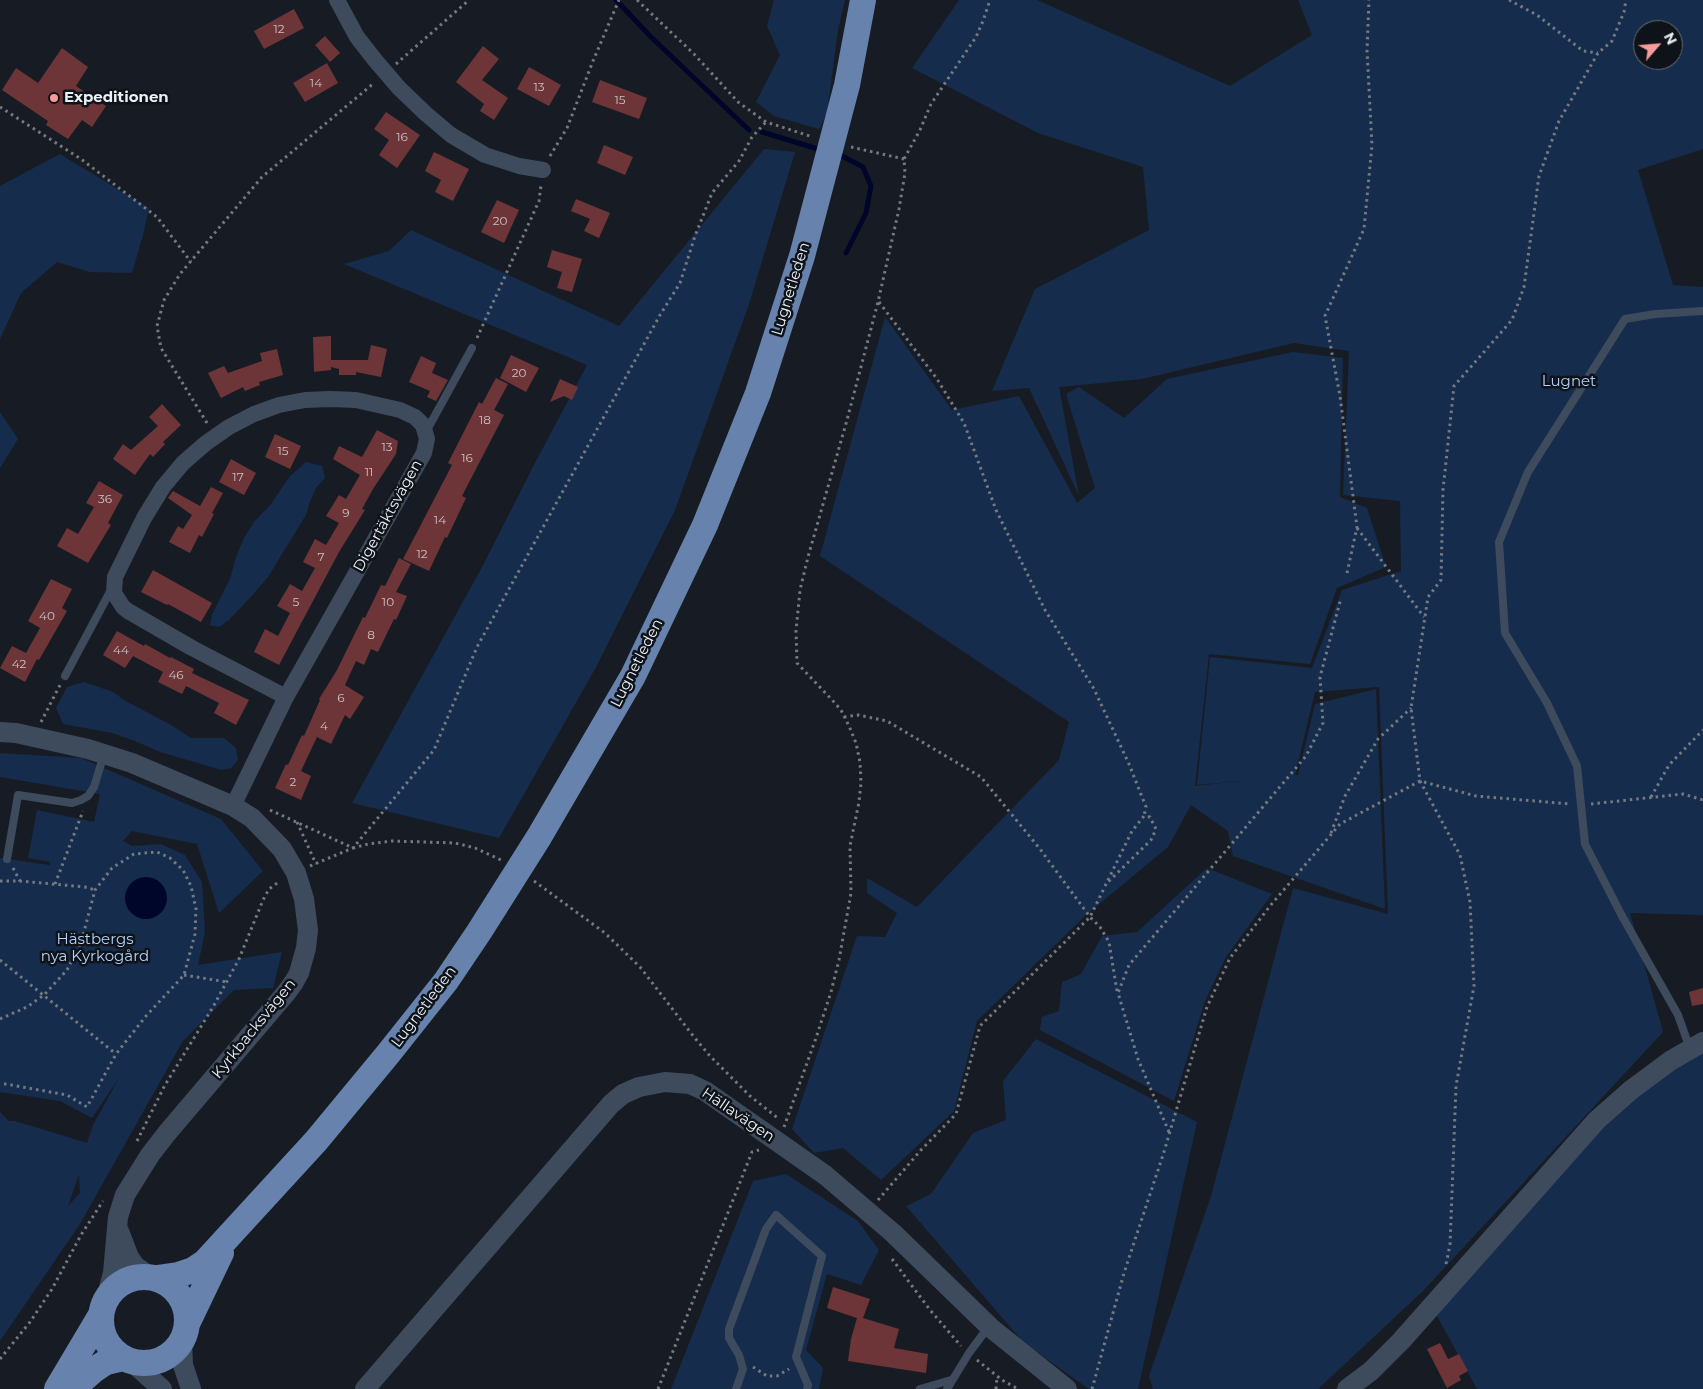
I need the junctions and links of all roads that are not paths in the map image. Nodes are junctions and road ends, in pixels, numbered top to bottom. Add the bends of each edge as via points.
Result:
1 (337, 0) edge
2 (863, 0) edge
3 (543, 170) road end
4 (1703, 311) edge
5 (472, 348) road end
6 (426, 432) junction
7 (113, 586) junction
8 (65, 676) road end
9 (286, 697) junction
10 (0, 732) edge
11 (104, 754) junction
12 (235, 801) junction
13 (7, 859) dead end
14 (1696, 1046) edge
15 (117, 1227) junction
16 (231, 1235) junction
17 (153, 1277) junction
18 (103, 1307) junction
19 (989, 1326) junction
20 (185, 1333) junction
21 (127, 1359) junction
22 (951, 1380) junction
23 (58, 1389) edge
24 (72, 1389) edge
25 (162, 1389) edge
26 (190, 1389) edge
27 (365, 1389) edge
28 (736, 1389) edge
29 (807, 1389) edge
30 (920, 1389) edge
31 (947, 1389) edge
32 (1067, 1389) edge
33 (1347, 1389) edge

1 - 3 street via 357,36 425,114 451,135 485,155
2 - 16 highway, Lugnetleden via 848,85 802,256 758,393 705,525 633,676 539,837 446,981 328,1126
4 - 14 lane via 1626,319 1528,472 1499,542 1505,633 1547,704 1577,766 1585,844
5 - 6 lane
6 - 7 street via 415,417 400,410 356,400 305,400 254,414 206,443 163,487 144,518
6 - 9 street, Digertäktsvägen via 424,453 409,482
7 - 8 lane
7 - 9 street via 115,596 128,611
9 - 12 street, Digertäktsvägen
10 - 11 street, Kyrkbacksvägen
11 - 12 street, Kyrkbacksvägen
11 - 13 lane via 94,787 81,800 72,803 18,795
12 - 15 street, Kyrkbacksvägen via 274,839 296,873 304,899 308,930 306,948 299,973 286,993 187,1107 150,1155 125,1195
14 - 33 street via 1631,1090 1598,1120 1429,1310 1370,1371
15 - 17 street via 135,1266
15 - 18 street, Kyrkbacksvägen via 113,1273
16 - 17 highway, Lugnetleden via 193,1270
16 - 20 highway, Lugnetleden
17 - 18 highway via 127,1279 117,1286
17 - 20 highway via 172,1286 182,1298 186,1308
18 - 21 highway via 102,1332 116,1353
18 - 23 highway
19 - 22 lane
19 - 27 street, Hällavägen via 893,1232 825,1175 705,1090 678,1082 657,1083 638,1086 610,1104
19 - 32 street, Hällavägen
20 - 21 highway via 171,1354 156,1362
20 - 26 street via 183,1365
21 - 24 highway via 106,1362
21 - 25 street
22 - 30 lane
22 - 31 lane
28 - 29 lane via 743,1369 729,1338 729,1329 766,1229 776,1215 822,1256 796,1357

